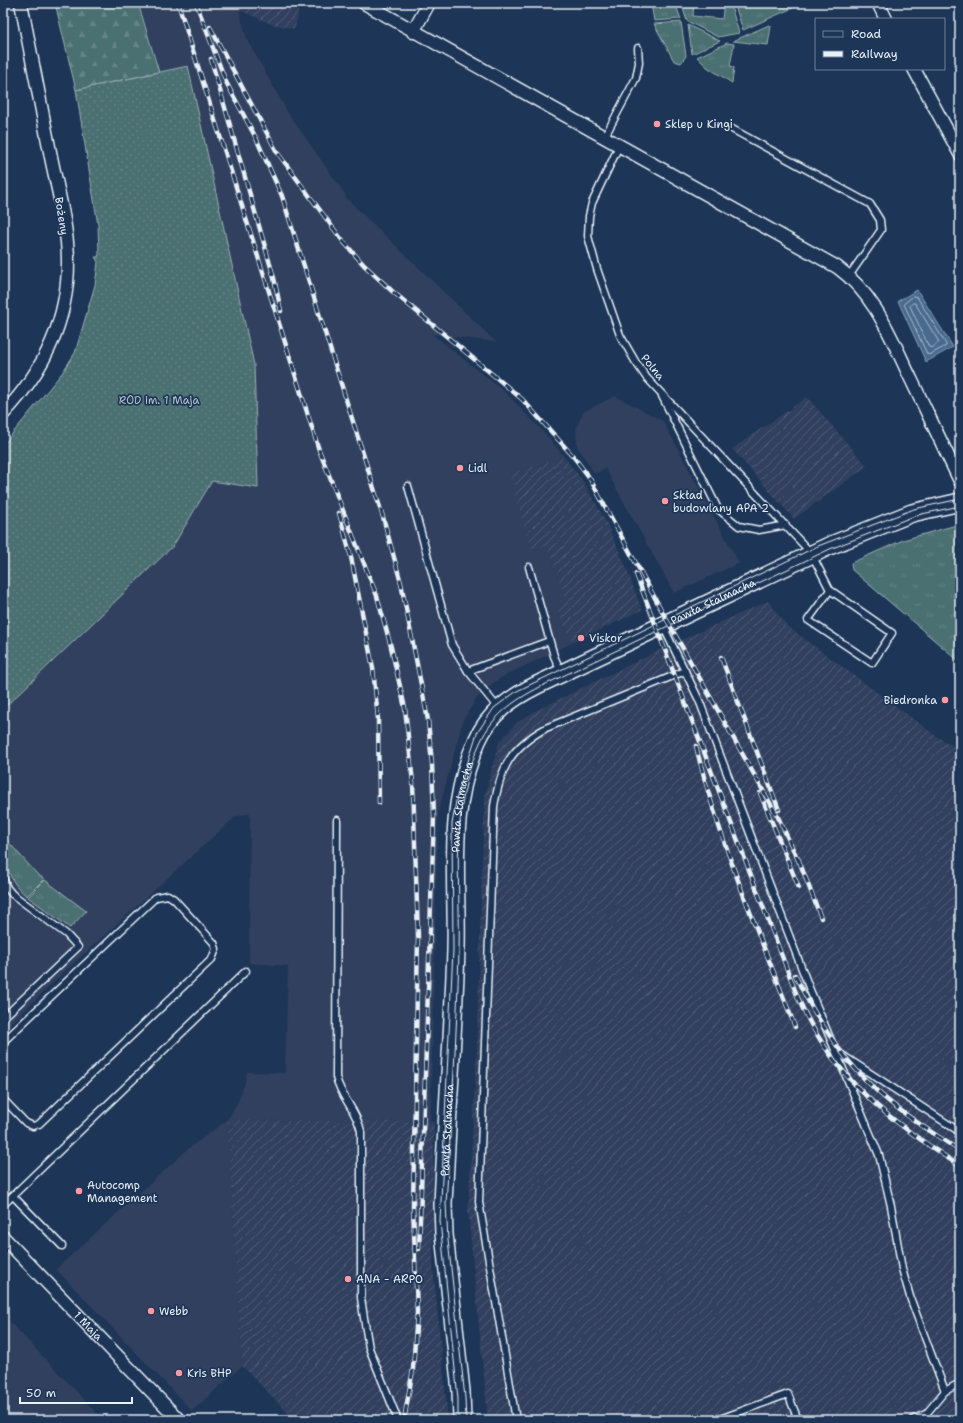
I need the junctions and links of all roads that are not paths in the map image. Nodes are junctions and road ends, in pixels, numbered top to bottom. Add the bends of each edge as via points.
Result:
1 (21, 3) edge
2 (364, 3) edge
3 (429, 3) edge
4 (878, 3) edge
5 (886, 18) edge
6 (413, 32) junction
7 (638, 48) dead end
8 (915, 70) edge
9 (732, 128) dead end
10 (604, 138) junction
11 (619, 146) junction
12 (960, 154) edge
13 (849, 276) junction
14 (658, 389) junction
15 (3, 414) edge
16 (960, 481) edge
17 (408, 486) dead end
18 (960, 502) edge
19 (786, 525) junction
20 (811, 553) junction
21 (529, 567) dead end
22 (830, 590) junction
23 (662, 625) junction
24 (549, 641) junction
25 (468, 671) junction
26 (685, 671) junction
27 (562, 673) junction
28 (499, 709) junction
29 (337, 820) dead end
30 (3, 878) edge
31 (246, 971) dead end
32 (3, 1018) edge
33 (3, 1042) edge
34 (835, 1050) junction
35 (3, 1099) edge
36 (960, 1132) edge
37 (13, 1196) junction
38 (3, 1205) edge
39 (3, 1237) edge
40 (62, 1246) dead end
41 (960, 1383) edge
42 (945, 1391) junction
43 (177, 1418) edge
44 (398, 1420) edge
45 (462, 1420) edge
46 (516, 1420) edge
47 (717, 1420) edge
48 (798, 1420) edge
49 (912, 1420) edge

1 - 15 street, Bożeny via 61,206 68,262 63,306 52,341 33,378
2 - 6 street
3 - 6 street
4 - 5 street
6 - 10 street
7 - 10 lane via 636,78
8 - 12 street
9 - 13 lane via 870,204 880,220 881,230
10 - 11 street
11 - 13 street
11 - 14 lane, Polna via 592,203 588,226 590,248 620,335 635,362
13 - 16 street via 868,298 886,326
14 - 19 lane, Polna
14 - 19 lane via 718,509 739,526 760,530
17 - 25 lane via 447,632
18 - 20 street, Pawła Stalmacha via 904,516
19 - 20 lane, Polna
20 - 22 lane, Polna
20 - 23 street, Pawła Stalmacha
21 - 24 lane
22 - 22 lane via 808,620 872,663 892,632
23 - 26 lane
23 - 27 street, Pawła Stalmacha
24 - 25 lane
24 - 27 lane
25 - 28 lane
26 - 34 lane via 699,700
26 - 46 lane via 546,728 531,737 508,760 497,789 494,806 479,1202
27 - 28 street, Pawła Stalmacha via 518,695
28 - 45 street, Pawła Stalmacha via 483,728 473,750 458,804 455,831 456,950 443,1214 462,1398
29 - 44 lane via 336,1077 339,1088 358,1118 361,1131 361,1298 369,1348
30 - 32 lane via 12,894 66,934 78,948
31 - 37 lane
33 - 35 lane via 156,897 168,895 214,943 216,949 212,959 39,1124 33,1126 26,1123
34 - 36 lane
34 - 42 lane via 879,1155 904,1276
37 - 38 lane
37 - 40 lane
39 - 43 street, 1 Maja
41 - 42 lane
42 - 49 lane via 926,1414
47 - 48 lane via 788,1394

